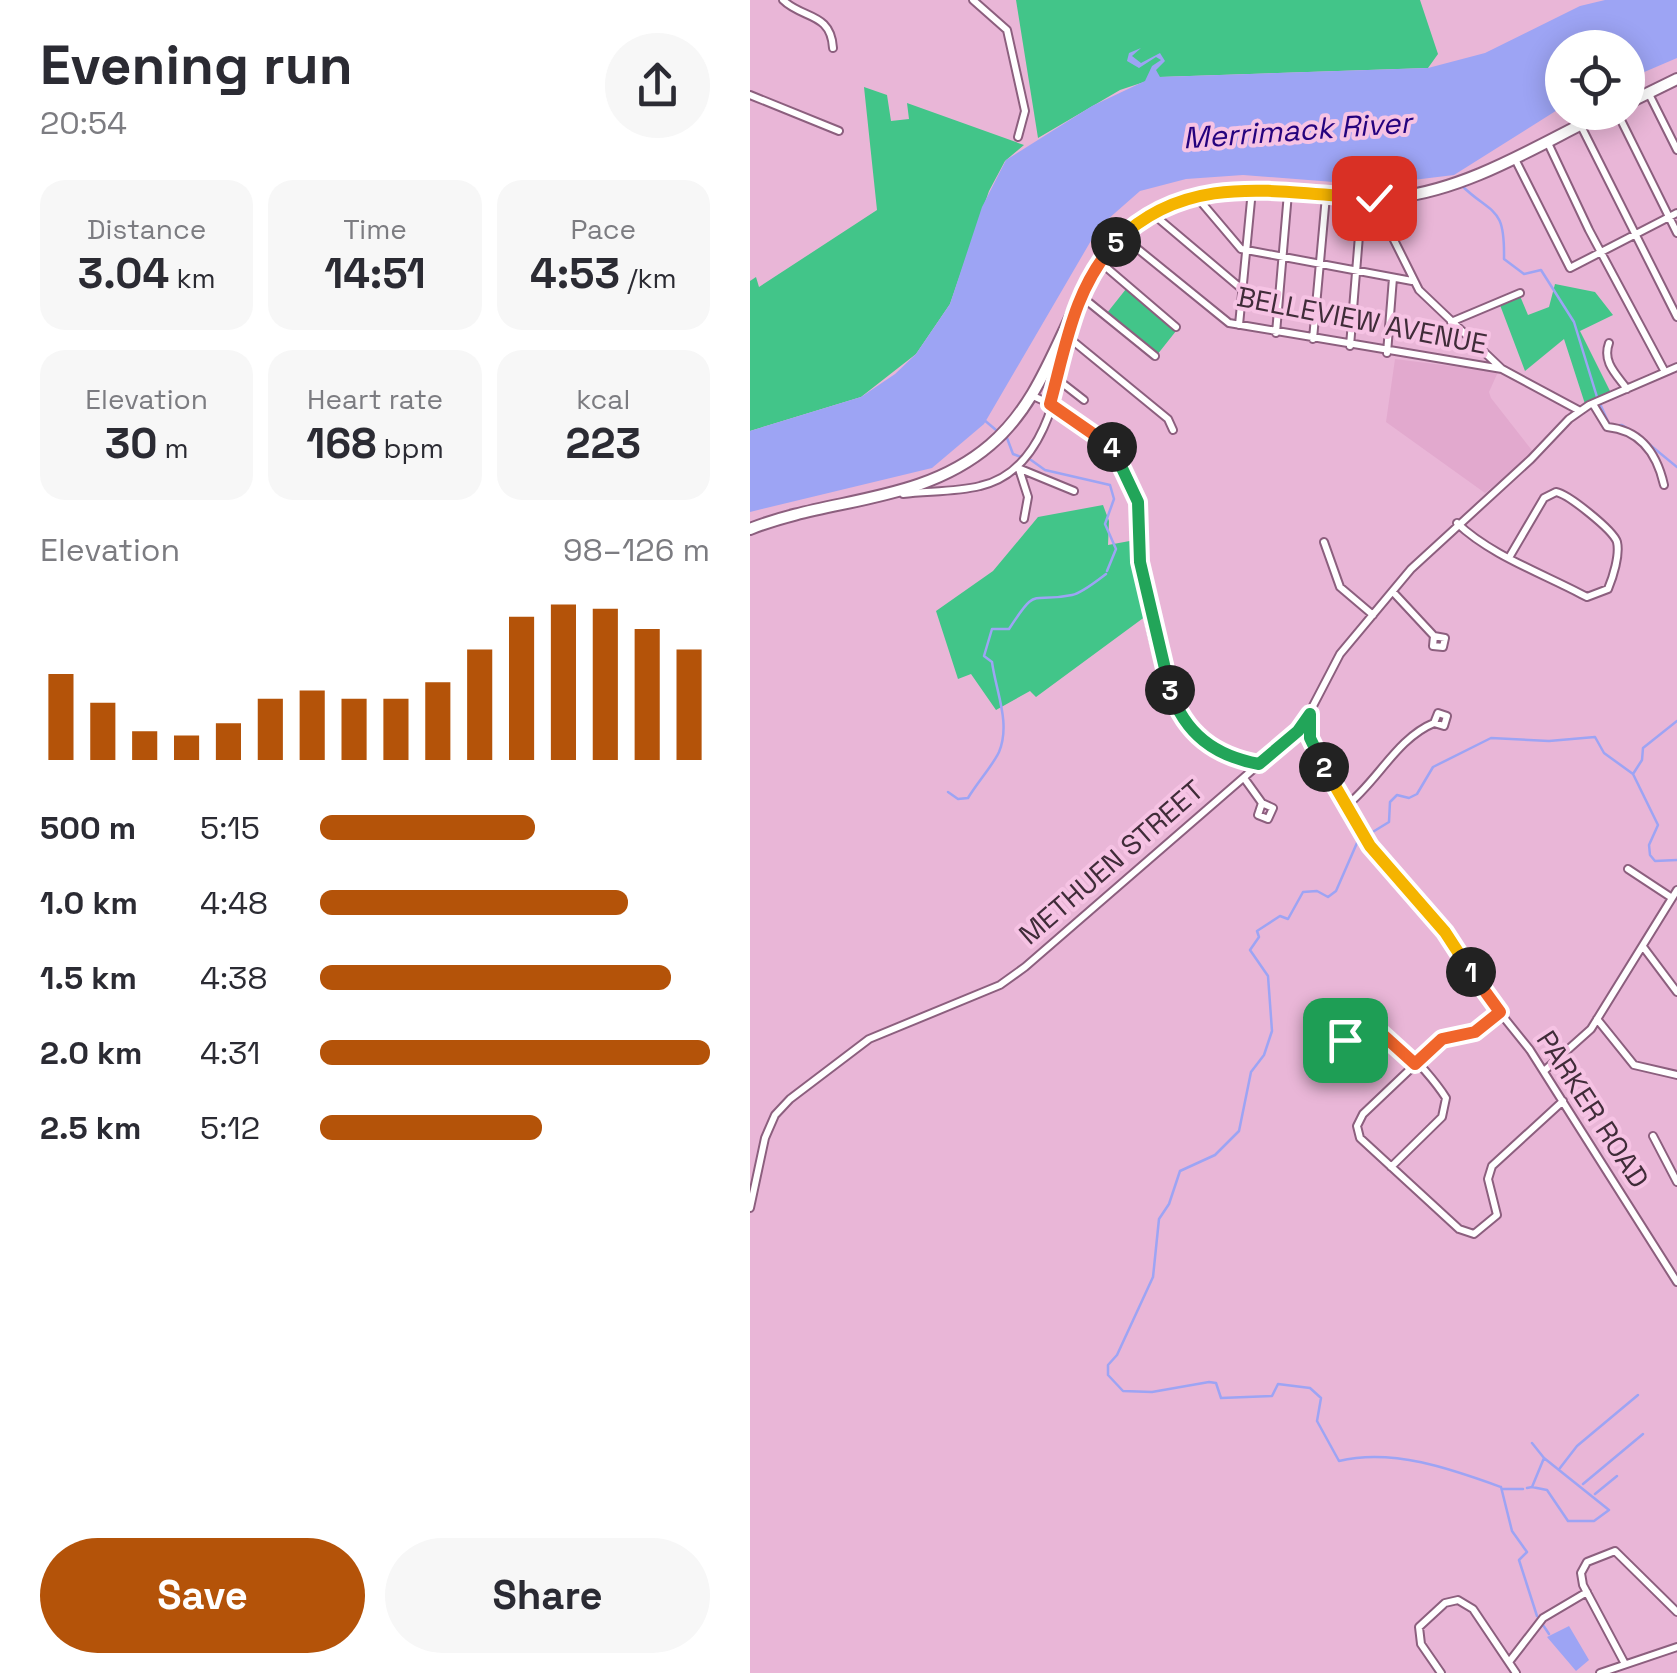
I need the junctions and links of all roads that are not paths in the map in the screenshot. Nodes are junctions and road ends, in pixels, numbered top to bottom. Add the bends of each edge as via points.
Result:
1 (783, 0) edge
2 (973, 0) edge
3 (832, 48) dead end
4 (1677, 79) edge
5 (1648, 93) junction
6 (1645, 94) edge
7 (750, 95) edge
8 (1568, 130) edge
9 (1584, 130) edge
10 (1626, 130) edge
11 (839, 131) dead end
12 (1018, 138) dead end
13 (1547, 140) junction
14 (1677, 150) edge
15 (1513, 156) junction
16 (1252, 189) junction
17 (1288, 192) junction
18 (1195, 195) junction
19 (1326, 195) junction
20 (1368, 198) junction
21 (1152, 214) junction
22 (1673, 216) edge
23 (1677, 233) edge
24 (1636, 234) junction
25 (1122, 236) junction
26 (1247, 250) junction
27 (1602, 251) junction
28 (1282, 257) junction
29 (1099, 262) junction
30 (1319, 264) junction
31 (1356, 272) junction
32 (1393, 278) junction
33 (1412, 281) junction
34 (1243, 290) junction
35 (1520, 294) dead end
36 (1080, 295) junction
37 (1072, 316) junction
38 (1677, 317) edge
39 (1452, 322) junction
40 (1239, 325) junction
41 (1176, 326) dead end
42 (1276, 333) junction
43 (1068, 336) junction
44 (1312, 339) junction
45 (1609, 342) dead end
46 (1350, 346) junction
47 (1387, 353) junction
48 (1155, 356) dead end
49 (1677, 368) edge
50 (1502, 370) junction
51 (1665, 372) junction
52 (1057, 379) junction
53 (1627, 389) junction
54 (1033, 396) junction
55 (1084, 400) dead end
56 (1050, 404) junction
57 (1593, 404) junction
58 (1580, 411) junction
59 (1174, 430) dead end
60 (1018, 468) junction
61 (1664, 485) dead end
62 (1074, 492) dead end
63 (878, 497) junction
64 (1024, 519) dead end
65 (1457, 523) junction
66 (750, 529) edge
67 (1324, 542) dead end
68 (1510, 556) junction
69 (1393, 592) junction
70 (1372, 616) junction
71 (1434, 636) dead end
72 (1310, 714) junction
73 (1434, 723) dead end
74 (1259, 764) junction
75 (1244, 778) junction
76 (1262, 803) dead end
77 (1346, 806) junction
78 (1628, 869) dead end
79 (1675, 894) edge
80 (1644, 948) junction
81 (1677, 992) edge
82 (1500, 1012) junction
83 (1597, 1019) junction
84 (1346, 1024) dead end
85 (1415, 1064) junction
86 (1544, 1071) junction
87 (1677, 1074) edge
88 (1563, 1101) junction
89 (1652, 1136) dead end
90 (1391, 1167) junction
91 (1677, 1182) edge
92 (750, 1208) edge
93 (1676, 1277) edge
94 (1587, 1592) junction
95 (1677, 1612) edge
96 (1677, 1646) edge
97 (1509, 1662) junction
98 (1625, 1664) junction
99 (1441, 1673) edge
100 (1516, 1673) edge
101 (1600, 1673) edge

1 - 3 street via 820,18
2 - 12 street via 1007,30 1025,111
4 - 5 main road
5 - 6 main road
5 - 14 street
7 - 11 street
8 - 13 main road
9 - 24 street
10 - 22 street
13 - 15 main road
13 - 27 street
15 - 20 main road via 1458,182
15 - 27 street via 1570,268
16 - 17 main road
16 - 18 main road
16 - 26 street
17 - 19 main road
17 - 28 street
18 - 21 main road
18 - 26 street via 1234,244
19 - 20 main road
19 - 30 street
20 - 31 street
20 - 33 street
21 - 25 main road
21 - 34 street
22 - 23 street
22 - 24 street
24 - 27 street
24 - 38 street
25 - 29 main road
25 - 40 street, BELLEVIEW AVENUE
26 - 28 street
26 - 34 street
27 - 51 street
28 - 30 street
28 - 42 street
29 - 36 main road
29 - 41 street
30 - 31 street
30 - 44 street
31 - 32 street
31 - 46 street
32 - 33 street
32 - 47 street
33 - 39 street
34 - 40 street
35 - 39 street
36 - 37 main road
36 - 48 street
37 - 43 street
37 - 54 main road
39 - 50 street
40 - 42 street, BELLEVIEW AVENUE
42 - 44 street, BELLEVIEW AVENUE
43 - 52 street
43 - 59 street
44 - 46 street, BELLEVIEW AVENUE
45 - 53 street via 1609,364
46 - 47 street, BELLEVIEW AVENUE
47 - 50 street, BELLEVIEW AVENUE
49 - 51 street, METHUEN STREET
50 - 58 street
51 - 53 street, METHUEN STREET
52 - 55 street
52 - 56 street
53 - 57 street, METHUEN STREET
54 - 56 street
54 - 63 main road via 1002,435 970,460 931,482
56 - 60 street via 1036,445
56 - 74 street via 1111,446 1134,493 1150,617 1177,707 1211,750
57 - 58 street, METHUEN STREET
57 - 61 street via 1607,426 1626,429 1654,453
58 - 65 street, METHUEN STREET
60 - 62 street
60 - 63 street via 981,486
60 - 64 street via 1028,497
63 - 66 main road
65 - 68 street
65 - 69 street, METHUEN STREET
67 - 70 street via 1340,587
68 - 68 street via 1593,597 1610,586 1617,546 1614,536 1556,492 1544,498
69 - 70 street, METHUEN STREET
69 - 71 street
70 - 72 street, METHUEN STREET via 1340,654
72 - 74 street, METHUEN STREET
72 - 77 street, PARKER ROAD via 1310,738
73 - 77 street via 1415,733
74 - 75 street, METHUEN STREET
75 - 76 street
75 - 92 street, METHUEN STREET via 1011,978 869,1039 790,1099 765,1138
77 - 82 street, PARKER ROAD
78 - 79 street
79 - 80 street
80 - 81 street
80 - 83 street
82 - 85 street via 1475,1032 1442,1039
82 - 86 street, PARKER ROAD
83 - 86 street
83 - 87 street via 1634,1065
84 - 85 street via 1379,1028
85 - 90 street via 1442,1092 1446,1110
85 - 90 street via 1358,1123 1360,1138
86 - 88 street, PARKER ROAD
88 - 90 street via 1490,1170 1498,1212 1480,1232 1461,1231
88 - 93 street, PARKER ROAD
89 - 91 street
94 - 95 street via 1583,1566 1614,1551
94 - 97 street via 1543,1618
94 - 98 street
96 - 98 street
97 - 99 street via 1473,1610 1452,1600 1419,1627 1421,1644
97 - 100 street
98 - 101 street

